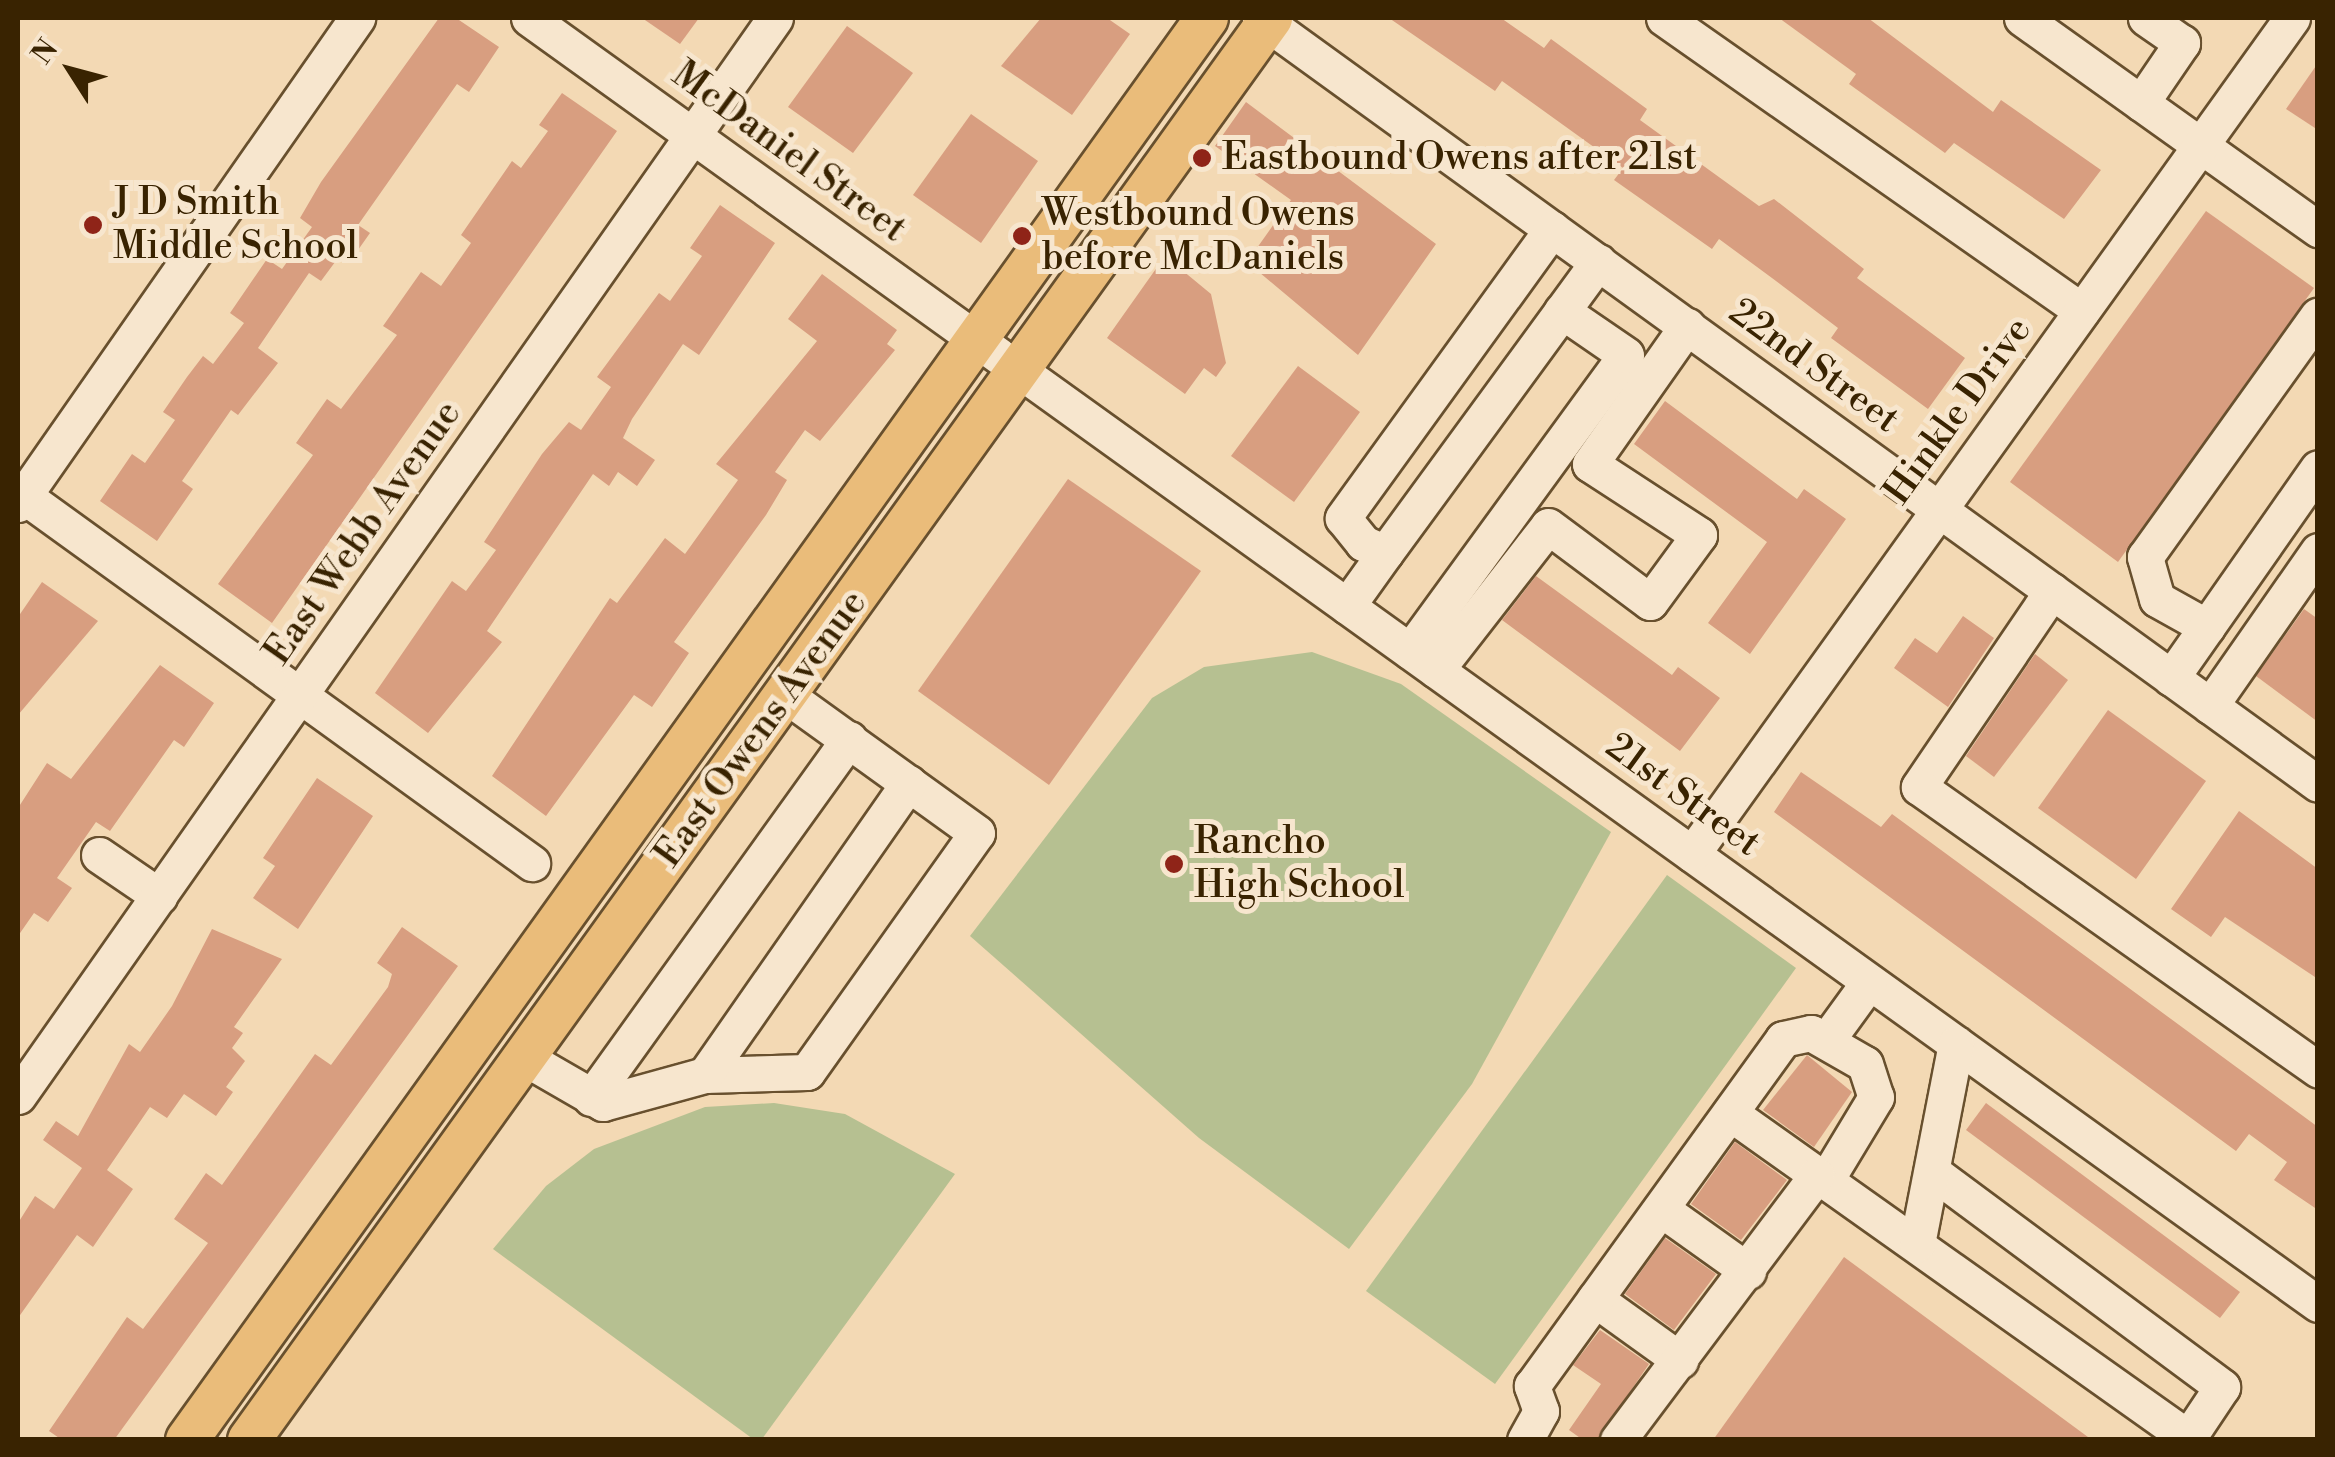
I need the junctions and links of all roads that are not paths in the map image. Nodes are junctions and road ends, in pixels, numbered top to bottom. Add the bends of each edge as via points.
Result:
1 (357, 18) edge
2 (530, 18) edge
3 (775, 18) edge
4 (1208, 18) edge
5 (1664, 18) edge
6 (2022, 18) edge
7 (2146, 18) edge
8 (2292, 18) edge
9 (1266, 19) edge
10 (2141, 103) junction
11 (692, 135) junction
12 (2200, 145) junction
13 (1552, 229) junction
14 (2318, 229) edge
15 (1598, 262) junction
16 (1562, 311) junction
17 (2082, 311) junction
18 (2318, 315) edge
19 (1687, 326) junction
20 (998, 355) junction
21 (2318, 468) edge
22 (20, 500) edge
23 (1939, 510) junction
24 (1385, 553) junction
25 (2316, 558) edge
26 (2052, 591) junction
27 (1347, 606) junction
28 (773, 626) junction
29 (2207, 626) junction
30 (1423, 660) junction
31 (2171, 678) junction
32 (786, 695) junction
33 (299, 699) junction
34 (2210, 706) junction
35 (849, 740) junction
36 (909, 784) junction
37 (2318, 784) edge
38 (1692, 854) junction
39 (100, 855) dead end
40 (532, 863) dead end
41 (159, 896) junction
42 (1869, 982) junction
43 (1829, 1037) junction
44 (1956, 1044) junction
45 (524, 1058) junction
46 (2318, 1070) edge
47 (705, 1075) junction
48 (18, 1096) edge
49 (590, 1098) junction
50 (1730, 1113) junction
51 (1934, 1172) junction
52 (1822, 1177) junction
53 (1660, 1210) junction
54 (1918, 1244) junction
55 (1748, 1271) junction
56 (1596, 1299) junction
57 (2318, 1304) edge
58 (1680, 1360) junction
59 (2189, 1438) edge
60 (187, 1440) edge
61 (249, 1440) edge
62 (1525, 1440) edge
63 (1618, 1440) edge

1 - 22 street
2 - 11 street, McDaniel Street
3 - 11 street, East Webb Avenue
4 - 20 main road, East Owens Avenue
5 - 17 street
6 - 10 street
7 - 10 street via 2182,43
8 - 12 street, Hinkle Drive
9 - 13 street, 22nd Street
9 - 20 main road, East Owens Avenue
10 - 12 street
11 - 20 street, McDaniel Street
11 - 33 street, East Webb Avenue
12 - 14 street
12 - 17 street, Hinkle Drive
13 - 15 street, 22nd Street
13 - 24 street via 1343,518
15 - 16 street
15 - 19 street, 22nd Street
16 - 24 street
16 - 30 street via 1626,354
17 - 23 street, Hinkle Drive
18 - 29 street via 2145,558 2158,599
19 - 23 street, 22nd Street
19 - 30 street via 1590,464 1699,535 1650,602 1548,526
20 - 27 street, 21st Street
20 - 28 main road, East Owens Avenue
20 - 32 main road, East Owens Avenue
21 - 29 street
22 - 33 street
23 - 26 street, 22nd Street
23 - 38 street, Hinkle Drive
24 - 27 street
25 - 34 street
26 - 31 street, 22nd Street
26 - 46 street via 1918,786
27 - 30 street, 21st Street
28 - 32 main road
28 - 60 main road, East Owens Avenue
29 - 31 street
30 - 38 street, 21st Street
31 - 34 street, 22nd Street
32 - 35 street
32 - 45 main road, East Owens Avenue
33 - 40 street
33 - 41 street, East Webb Avenue
34 - 37 street, 22nd Street
35 - 36 street
35 - 49 street
36 - 47 street
36 - 47 street via 977,832 807,1072
38 - 42 street, 21st Street
39 - 41 street
41 - 48 street, East Webb Avenue
42 - 43 street
42 - 44 street, 21st Street
43 - 50 street via 1783,1039
43 - 52 street via 1865,1064 1876,1097
44 - 51 street
44 - 57 street, 21st Street
45 - 49 street
45 - 61 main road, East Owens Avenue
47 - 49 street via 603,1103
50 - 52 street
50 - 53 street
51 - 54 street
51 - 59 street via 2222,1387
52 - 54 street
52 - 55 street
53 - 55 street
53 - 56 street
54 - 59 street
55 - 58 street
56 - 58 street
56 - 62 street via 1532,1386 1541,1411
58 - 63 street

